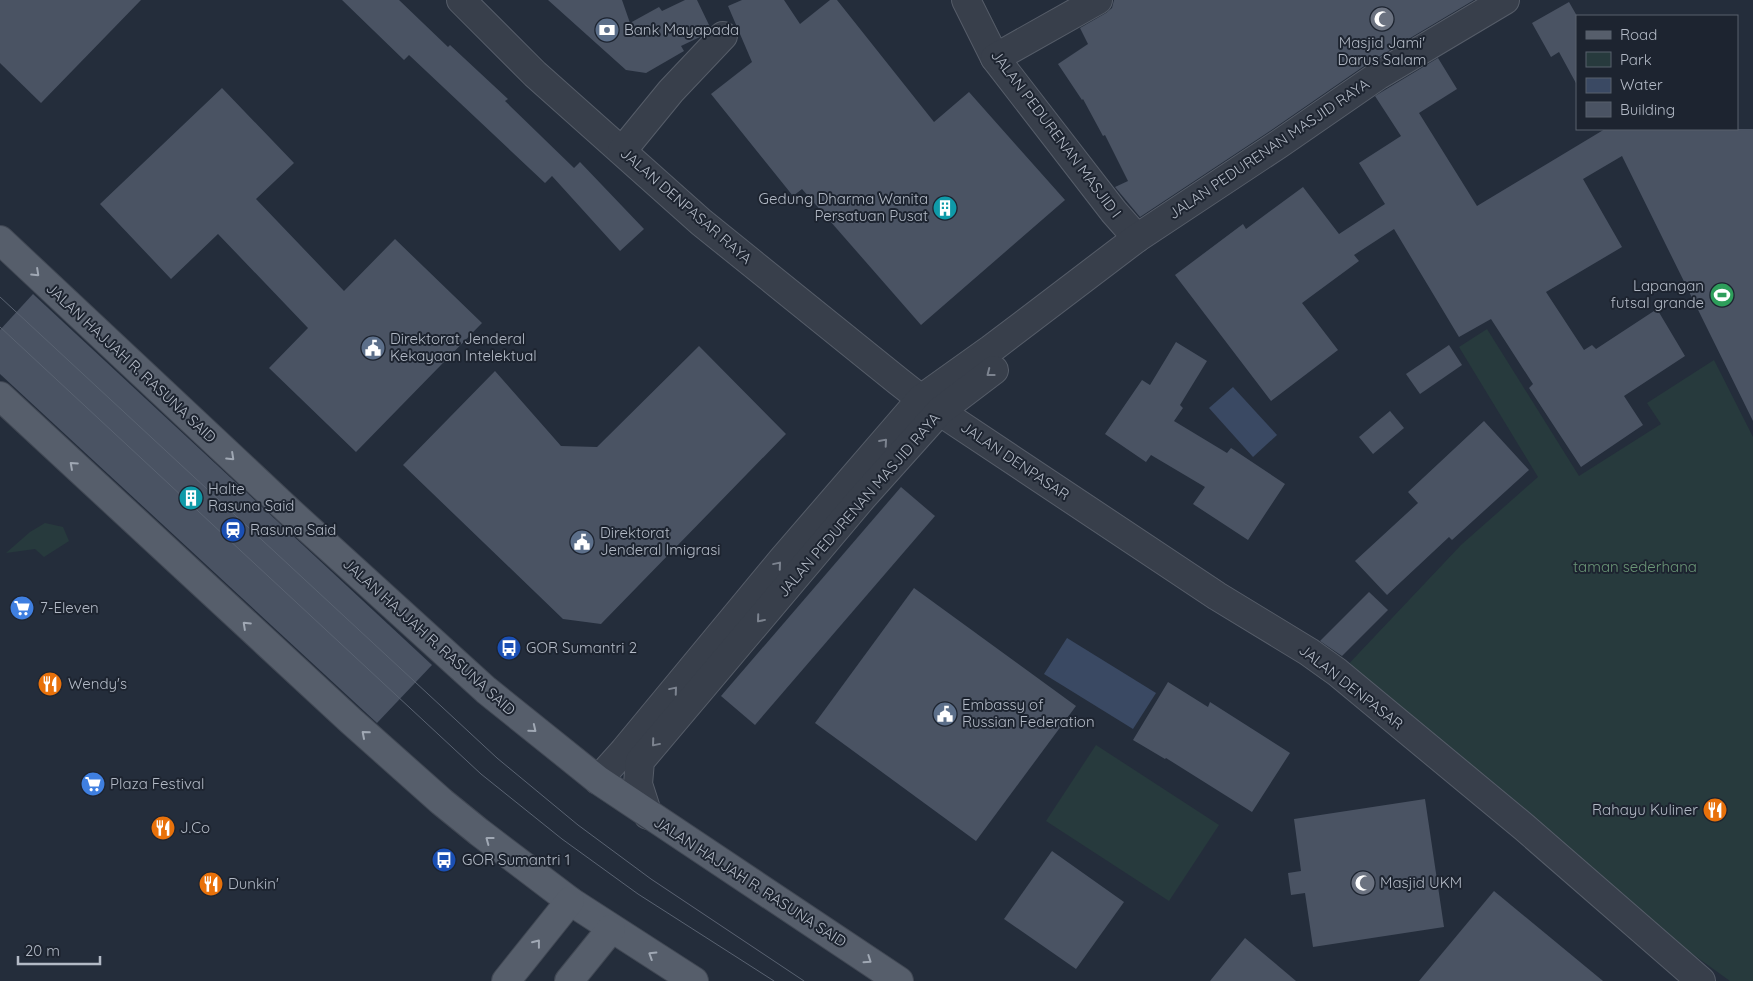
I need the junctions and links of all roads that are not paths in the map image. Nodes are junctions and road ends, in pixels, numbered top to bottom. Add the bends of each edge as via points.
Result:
1 (461, 0) edge
2 (966, 0) edge
3 (1098, 0) edge
4 (1506, 0) edge
5 (723, 36) dead end
6 (995, 58) junction
7 (622, 151) junction
8 (1137, 238) junction
9 (0, 240) edge
10 (0, 396) edge
11 (930, 405) junction
12 (598, 780) junction
13 (648, 815) junction
14 (570, 901) junction
15 (611, 929) junction
16 (511, 979) edge
17 (569, 981) edge
18 (694, 981) edge
19 (900, 981) edge
20 (1701, 981) edge

1 - 7 street, JALAN DENPASAR RAYA via 535,74
2 - 6 street, JALAN PEDURENAN MASJID I
3 - 6 street
4 - 8 street, JALAN PEDURENAN MASJID RAYA via 1379,76
5 - 7 street via 664,98
6 - 8 street, JALAN PEDURENAN MASJID I
7 - 11 street, JALAN DENPASAR RAYA via 701,222
8 - 11 street, JALAN PEDURENAN MASJID RAYA via 992,350
9 -> 12 main road, JALAN HAJJAH R. RASUNA SAID via 443,652
14 -> 10 main road via 457,814 351,722
12 -> 11 street, JALAN PEDURENAN MASJID RAYA via 782,560
11 -> 13 street, JALAN PEDURENAN MASJID RAYA via 862,498 640,761 638,784
11 - 20 street, JALAN DENPASAR via 1337,672 1524,827
12 - 13 main road, JALAN HAJJAH R. RASUNA SAID
13 -> 19 main road, JALAN HAJJAH R. RASUNA SAID
14 - 15 main road
16 -> 14 main road
15 - 17 main road
18 -> 15 main road

